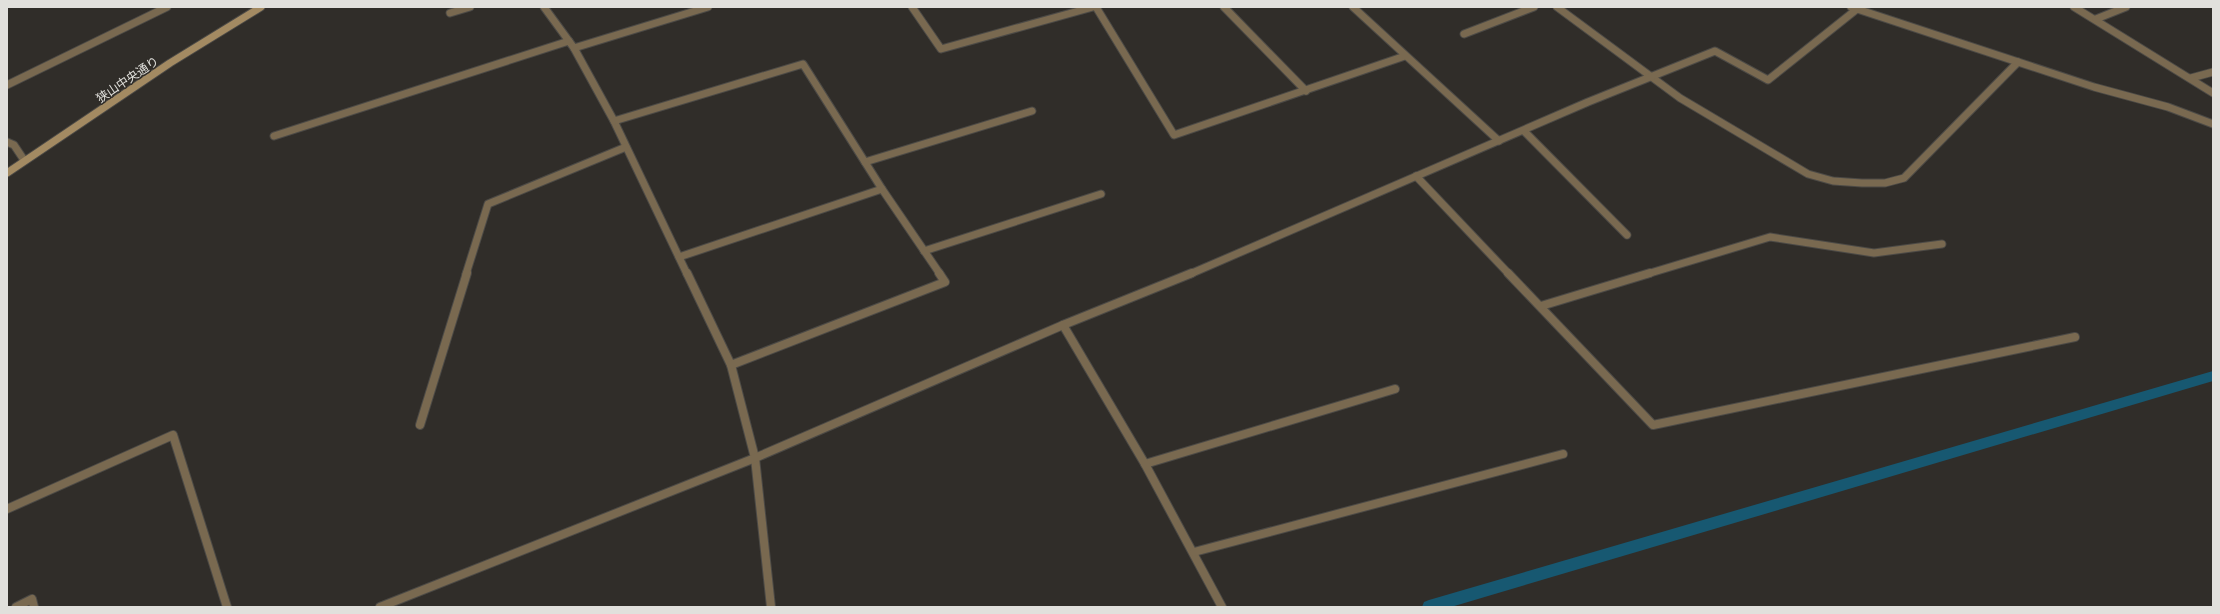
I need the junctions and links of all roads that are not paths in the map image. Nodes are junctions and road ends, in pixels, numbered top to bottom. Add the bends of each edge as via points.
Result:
1 (167, 7) edge
2 (261, 7) edge
3 (470, 7) edge
4 (544, 7) edge
5 (708, 7) edge
6 (912, 7) edge
7 (1094, 7) edge
8 (1224, 7) edge
9 (1354, 7) edge
10 (1534, 7) edge
11 (1557, 7) edge
12 (2074, 7) edge
13 (2126, 7) edge
14 (1854, 8) edge
15 (450, 14) dead end
16 (2096, 19) junction
17 (1464, 34) dead end
18 (571, 44) junction
19 (1405, 56) junction
20 (2018, 62) junction
21 (2213, 72) edge
22 (1650, 76) junction
23 (2191, 78) junction
24 (7, 85) edge
25 (1306, 91) junction
26 (2213, 93) edge
27 (1032, 111) dead end
28 (614, 121) junction
29 (2213, 124) edge
30 (1524, 130) junction
31 (274, 136) dead end
32 (1499, 141) junction
33 (7, 142) edge
34 (626, 147) junction
35 (24, 160) junction
36 (865, 162) junction
37 (7, 173) edge
38 (1416, 176) junction
39 (882, 189) junction
40 (1101, 194) dead end
41 (1627, 235) dead end
42 (1942, 244) dead end
43 (924, 251) junction
44 (679, 257) junction
45 (1541, 306) junction
46 (1063, 325) junction
47 (2075, 337) dead end
48 (731, 365) junction
49 (1395, 389) dead end
50 (420, 425) dead end
51 (1563, 454) dead end
52 (756, 458) junction
53 (1145, 464) junction
54 (7, 508) edge
55 (1194, 552) junction
56 (16, 607) edge
57 (34, 607) edge
58 (227, 607) edge
59 (380, 607) edge
60 (771, 607) edge
61 (1222, 607) edge

1 - 24 street
2 - 35 street, 狭山中央通り via 170,63
3 - 15 street
4 - 18 street
5 - 18 street
6 - 7 street via 941,49
7 - 25 street via 1174,135
8 - 25 street
9 - 19 street
10 - 17 street
11 - 22 street
12 - 16 street
13 - 16 street
14 - 20 street
14 - 22 street via 1768,80 1715,51
16 - 23 street
18 - 28 street
18 - 31 street
19 - 25 street
19 - 32 street
20 - 22 street via 1904,178 1885,182 1833,181 1808,174 1680,98
20 - 29 street via 2094,87 2168,107
21 - 23 street
22 - 30 street
23 - 26 street
27 - 36 street
28 - 34 street
28 - 36 street via 802,64
30 - 32 street
30 - 41 street
32 - 38 street
33 - 35 street via 14,146
34 - 44 street
34 - 50 street via 488,204
35 - 37 street, 狭山中央通り
36 - 39 street
38 - 45 street
38 - 46 street via 1202,269
39 - 43 street
39 - 44 street
40 - 43 street
42 - 45 street via 1874,253 1770,237
43 - 48 street via 944,282
44 - 48 street
45 - 47 street via 1653,425
46 - 52 street
46 - 53 street
48 - 52 street
49 - 53 street
51 - 55 street
52 - 59 street
52 - 60 street
53 - 55 street
54 - 58 street via 173,435
55 - 61 street
56 - 57 street via 32,599

